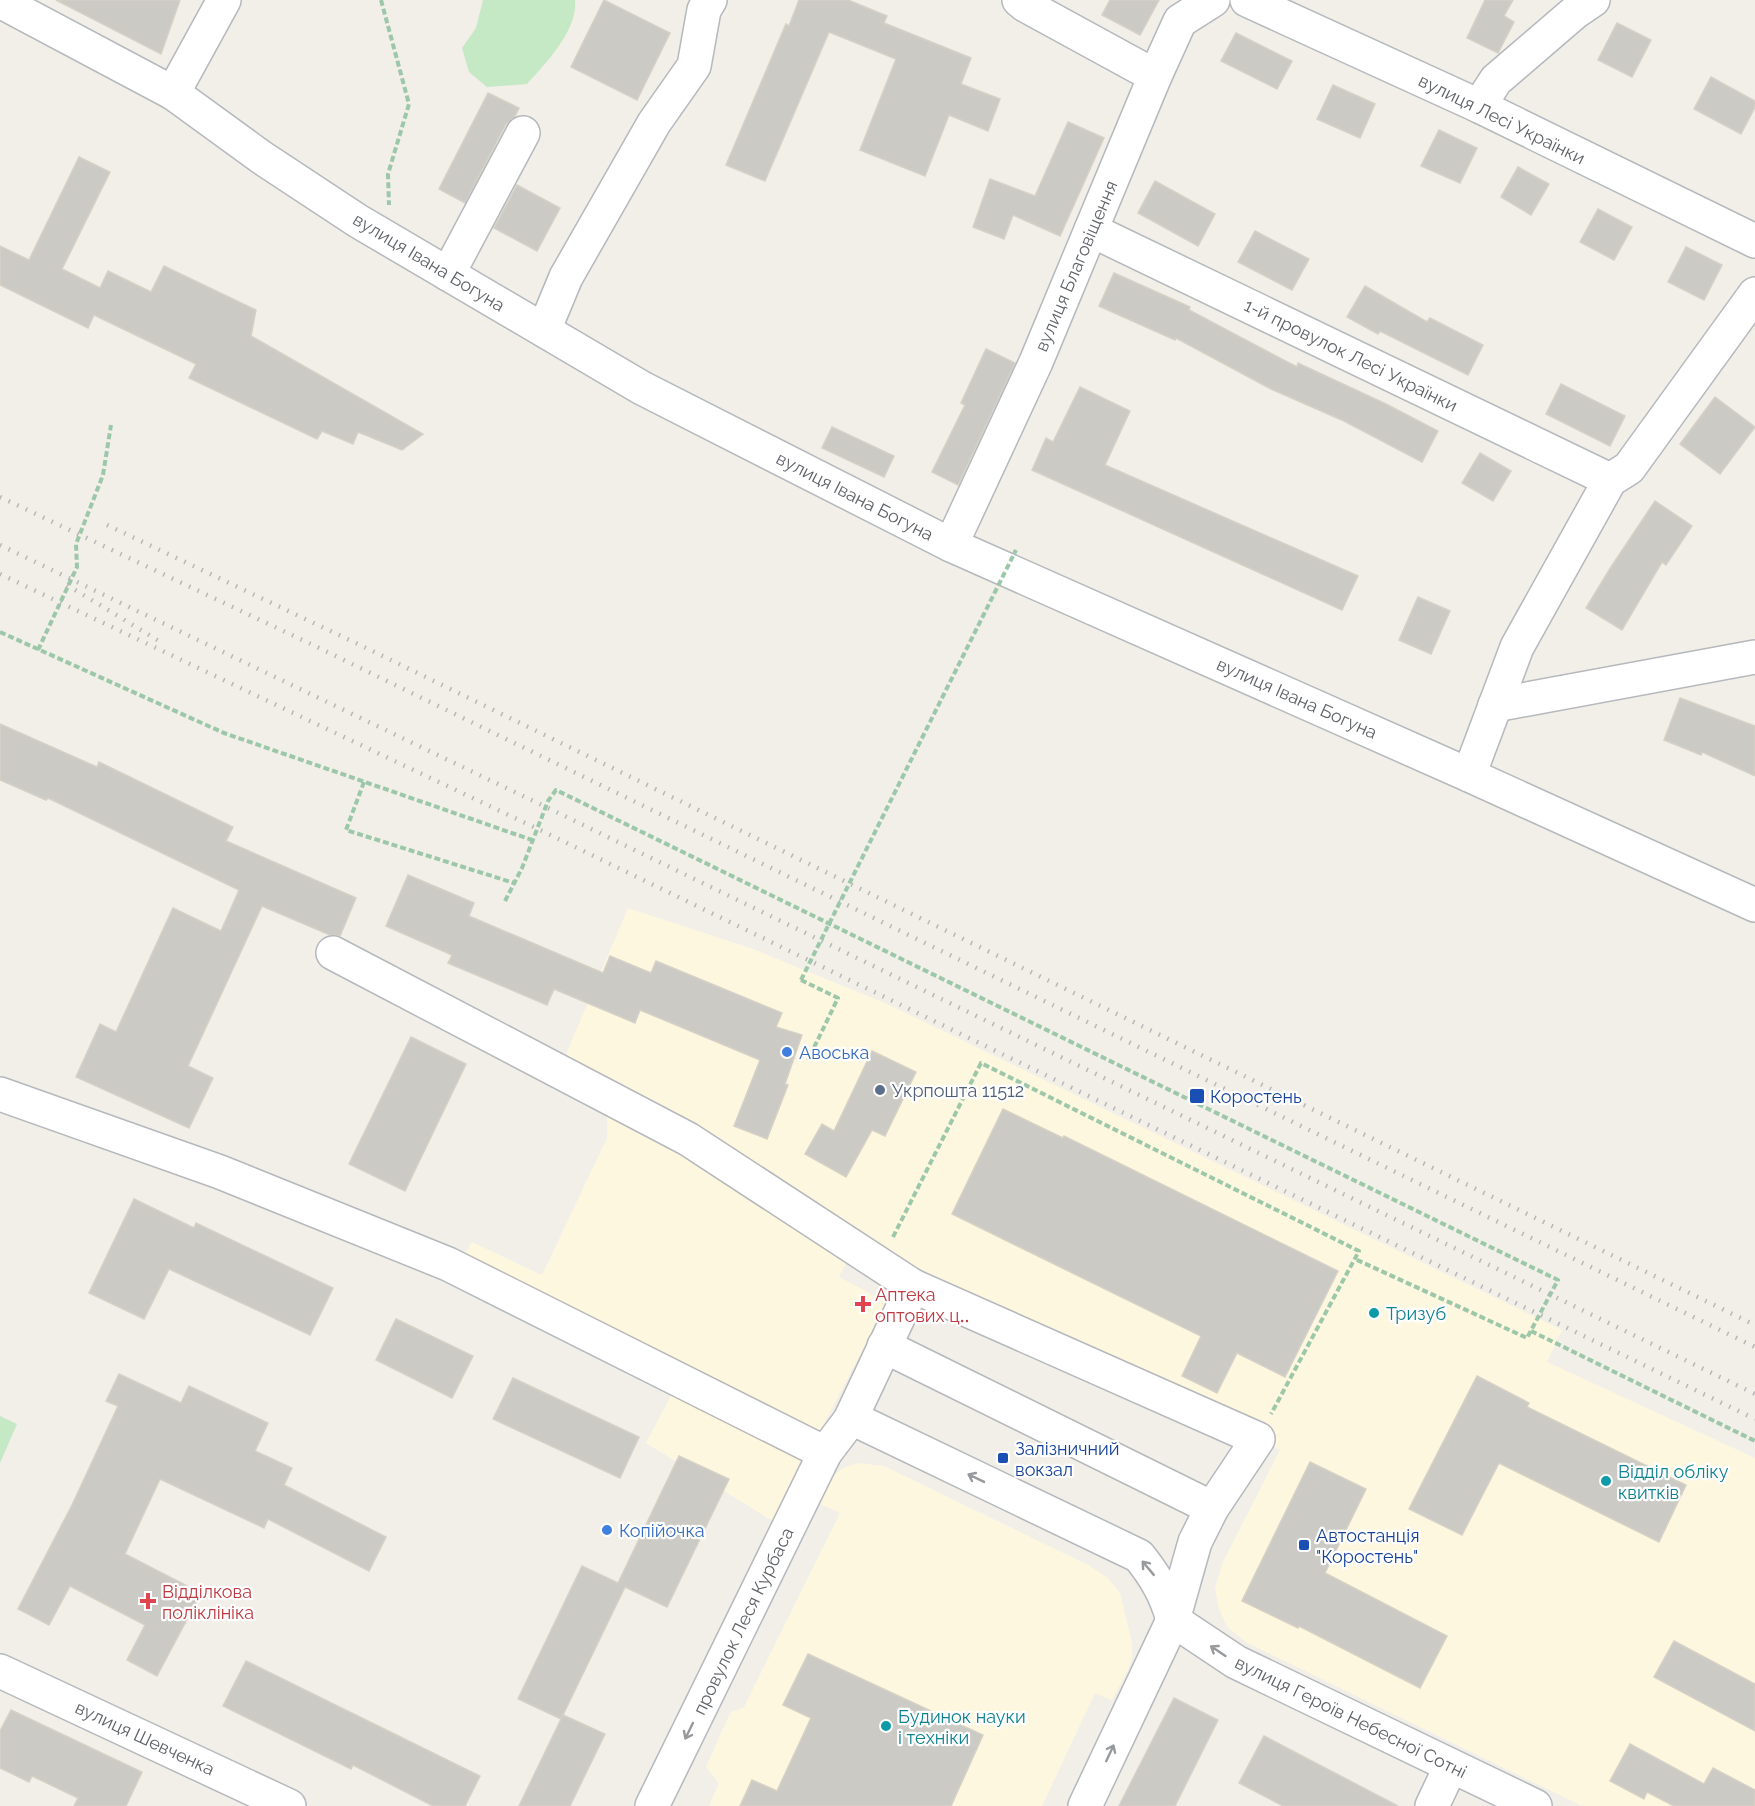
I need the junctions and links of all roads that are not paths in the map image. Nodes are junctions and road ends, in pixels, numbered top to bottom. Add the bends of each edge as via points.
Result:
1 (224, 0) edge
2 (710, 0) edge
3 (1019, 0) edge
4 (1212, 0) edge
5 (1247, 0) edge
6 (1593, 0) edge
7 (0, 1) edge
8 (1155, 76) junction
9 (173, 93) junction
10 (1479, 106) junction
11 (523, 133) dead end
12 (1091, 230) junction
13 (1755, 241) edge
14 (448, 274) junction
15 (1755, 294) edge
16 (544, 330) junction
17 (1610, 480) junction
18 (951, 545) junction
19 (1755, 657) edge
20 (1495, 705) junction
21 (1469, 775) junction
22 (1755, 905) edge
23 (333, 953) dead end
24 (0, 1094) edge
25 (914, 1286) junction
26 (884, 1346) junction
27 (837, 1437) junction
28 (1212, 1508) junction
29 (1173, 1620) junction
30 (0, 1671) edge
31 (1451, 1766) junction
32 (250, 1799) edge
33 (290, 1806) edge
34 (652, 1806) edge
35 (1084, 1806) edge
36 (1432, 1806) edge
37 (1535, 1806) edge

1 - 9 street
2 - 16 street via 704,10 694,66 654,123 566,277
3 - 8 street
4 - 8 street, вулиця Благовіщення via 1180,21
5 - 10 street, вулиця Лесі Українки
6 - 10 street via 1496,80
7 - 9 street, вулиця Івана Богуна
8 - 12 street, вулиця Благовіщення
9 - 14 street, вулиця Івана Богуна via 261,156
10 - 13 street, вулиця Лесі Українки
11 - 14 street
12 - 17 street, 1-й провулок Лесі Українки
12 - 18 street, вулиця Благовіщення via 1036,362
14 - 16 street, вулиця Івана Богуна
15 - 17 street via 1629,468
16 - 18 street, вулиця Івана Богуна via 642,388
17 - 20 street via 1517,647
18 - 21 street, вулиця Івана Богуна
19 - 20 street
20 - 21 street
21 - 22 street, вулиця Івана Богуна
23 - 25 street via 688,1139
24 - 27 street via 220,1172 448,1264
25 - 26 street, провулок Леся Курбаса
25 - 28 street via 1258,1439
26 - 27 street, провулок Леся Курбаса
26 - 28 street
29 -> 27 street via 1156,1576 1138,1556 862,1423
27 -> 34 street, провулок Леся Курбаса
28 - 29 street via 1195,1542
31 -> 29 street, вулиця Героїв Небесної Сотні via 1236,1662
35 -> 29 street
30 - 32 street, вулиця Шевченка
31 - 36 street
31 - 37 street, вулиця Героїв Небесної Сотні
32 - 33 street, вулиця Шевченка

